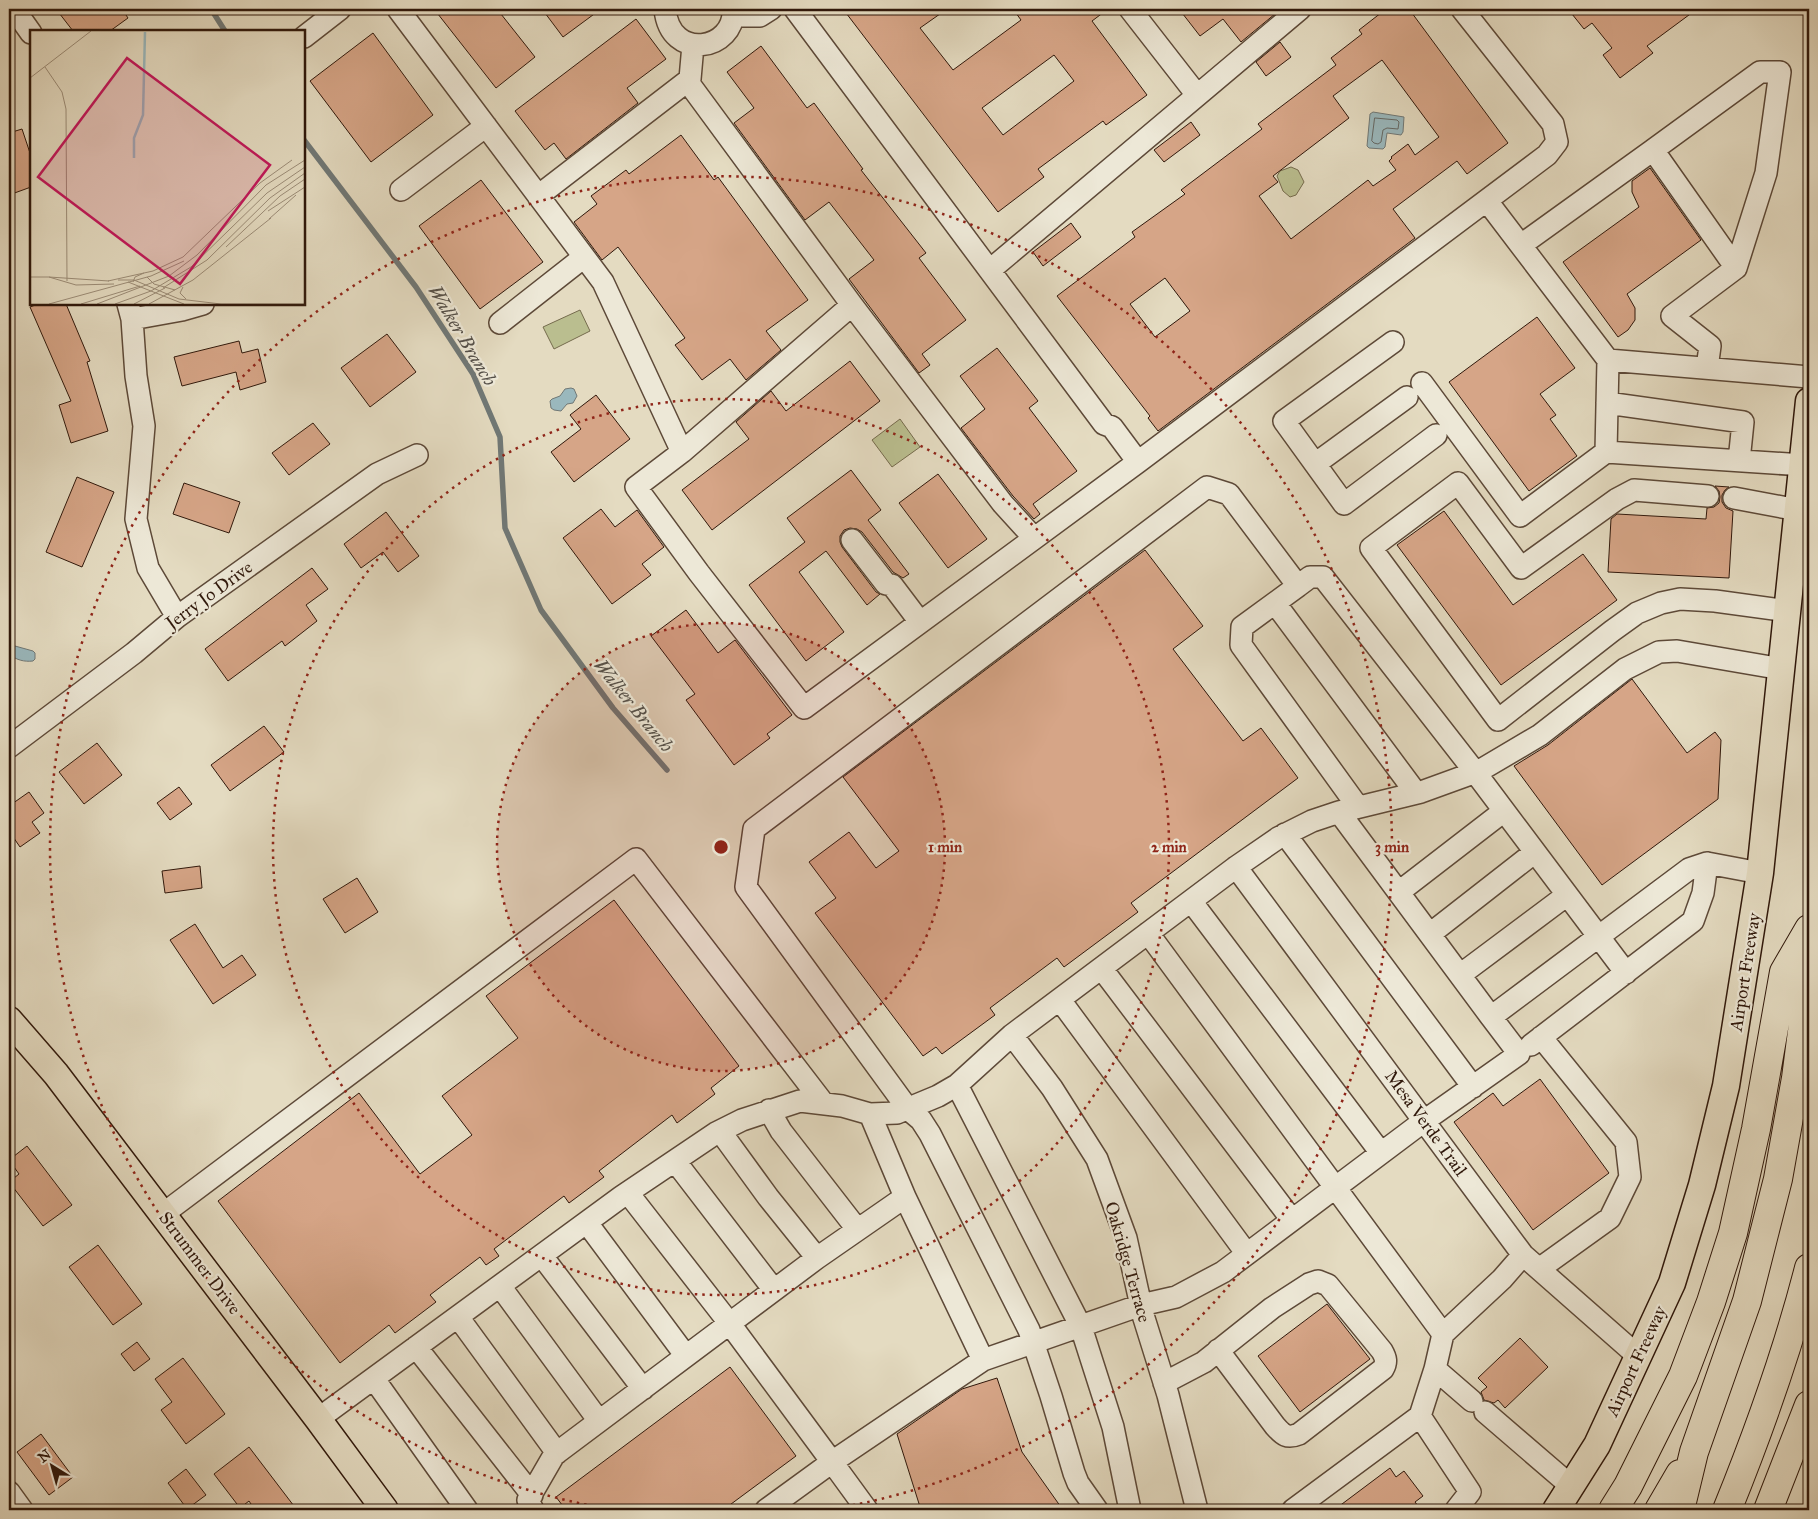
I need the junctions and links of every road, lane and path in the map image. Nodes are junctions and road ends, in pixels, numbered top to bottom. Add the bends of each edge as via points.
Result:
1 (14, 9) edge
2 (340, 9) edge
3 (398, 9) edge
4 (666, 9) edge
5 (771, 9) edge
6 (795, 9) edge
7 (1130, 9) edge
8 (1300, 9) edge
9 (1462, 9) edge
10 (733, 12) edge
11 (30, 33) edge
12 (305, 35) edge
13 (693, 46) junction
14 (688, 82) junction
15 (1197, 95) junction
16 (486, 126) junction
17 (1653, 150) junction
18 (401, 190) dead end
19 (538, 196) junction
20 (1487, 201) junction
21 (1521, 245) junction
22 (584, 257) junction
23 (1736, 268) junction
24 (990, 270) junction
25 (199, 305) edge
26 (852, 305) junction
27 (130, 311) edge
28 (500, 323) dead end
29 (1393, 342) dead end
30 (1608, 360) junction
31 (1707, 368) junction
32 (1809, 377) edge
33 (1809, 402) edge
34 (1607, 403) junction
35 (1436, 435) dead end
36 (682, 452) junction
37 (1606, 452) junction
38 (418, 455) dead end
39 (1739, 461) junction
40 (1138, 462) junction
41 (1315, 464) junction
42 (1803, 466) junction
43 (1708, 496) dead end
44 (1734, 498) dead end
45 (1798, 510) junction
46 (1034, 538) junction
47 (852, 540) dead end
48 (1298, 586) junction
49 (1275, 603) junction
50 (1788, 610) junction
51 (177, 617) junction
52 (920, 622) junction
53 (1782, 669) junction
54 (1498, 720) junction
55 (9, 747) edge
56 (1514, 750) junction
57 (1475, 772) junction
58 (1416, 793) junction
59 (1349, 809) junction
60 (1504, 811) junction
61 (1285, 834) junction
62 (1535, 852) junction
63 (1707, 863) junction
64 (1236, 867) junction
65 (1760, 873) junction
66 (1399, 892) junction
67 (1567, 895) junction
68 (1191, 901) junction
69 (1809, 929) edge
70 (1148, 933) junction
71 (1430, 934) junction
72 (1598, 937) junction
73 (1102, 968) junction
74 (1626, 973) junction
75 (1460, 975) junction
76 (1809, 978) edge
77 (1060, 1000) junction
78 (1491, 1017) junction
79 (9, 1020) edge
80 (1012, 1035) junction
81 (1541, 1037) junction
82 (1519, 1054) junction
83 (957, 1084) junction
84 (1472, 1087) junction
85 (824, 1104) junction
86 (908, 1109) junction
87 (769, 1110) junction
88 (870, 1114) junction
89 (1424, 1121) junction
90 (720, 1131) junction
91 (1381, 1153) junction
92 (675, 1161) junction
93 (1336, 1188) junction
94 (628, 1193) junction
95 (905, 1197) junction
96 (163, 1214) junction
97 (1292, 1220) junction
98 (587, 1223) junction
99 (858, 1229) junction
100 (1247, 1254) junction
101 (542, 1256) junction
102 (817, 1258) junction
103 (1531, 1262) junction
104 (1809, 1268) edge
105 (500, 1286) junction
106 (774, 1290) junction
107 (1140, 1305) junction
108 (458, 1317) junction
109 (730, 1324) junction
110 (1081, 1327) junction
111 (1443, 1334) junction
112 (1034, 1343) junction
113 (416, 1347) junction
114 (1218, 1350) junction
115 (686, 1356) junction
116 (1639, 1357) junction
117 (983, 1360) junction
118 (1435, 1369) junction
119 (374, 1378) junction
120 (1164, 1383) junction
121 (642, 1389) junction
122 (1809, 1405) edge
123 (1420, 1416) junction
124 (318, 1419) junction
125 (600, 1421) junction
126 (1809, 1430) edge
127 (1694, 1452) junction
128 (557, 1453) junction
129 (832, 1462) junction
130 (1740, 1479) junction
131 (1571, 1486) junction
132 (9, 1492) edge
133 (532, 1502) edge
134 (1776, 1506) edge
135 (22, 1510) edge
136 (385, 1510) edge
137 (467, 1510) edge
138 (766, 1510) edge
139 (867, 1510) edge
140 (1097, 1510) edge
141 (1130, 1510) edge
142 (1197, 1510) edge
143 (1293, 1510) edge
144 (1456, 1510) edge
145 (1556, 1510) edge
146 (1613, 1510) edge
147 (1659, 1510) edge
148 (1680, 1510) edge
149 (1709, 1510) edge
150 (1727, 1510) edge

1 - 11 street
2 - 12 street
3 - 16 street
4 - 13 street via 667,23 675,34
5 - 10 street via 760,16
6 - 24 street
7 - 15 street
8 - 15 street
9 - 20 street via 1553,124 1557,142 1548,155
10 - 13 street via 728,30 715,42
13 - 14 street
14 - 19 street
14 - 26 street
15 - 24 street
16 - 18 street
16 - 19 street
17 - 21 street
17 - 23 street
17 - 23 street via 1760,72 1780,72 1766,173
19 - 22 street
20 - 21 street
20 - 40 street
21 - 30 street
22 - 28 street
22 - 36 street via 603,282
23 - 31 street via 1672,316 1710,346
24 - 40 street via 1104,424 1112,427
25 - 27 street via 182,310
26 - 36 street
26 - 46 street via 1003,504
27 - 51 street via 144,426 136,519 148,568
29 - 41 street via 1284,421
30 - 31 street
30 - 34 street
31 - 32 street
33 - 42 main road, Airport Freeway
34 - 37 street
34 - 39 street via 1743,422
35 - 41 street via 1344,504
36 - 52 street via 636,487 804,708
37 - 39 street
37 - 41 street via 1520,516 1414,390
38 - 51 street, Jerry Jo Drive via 377,474
39 - 42 street
40 - 46 street
42 - 45 main road, Airport Freeway
43 - 54 street via 1634,490 1521,568 1458,483 1371,548
44 - 45 street
45 - 50 main road, Airport Freeway
46 - 52 street
47 - 52 street
48 - 49 street
48 - 57 street via 1310,577 1323,577
48 - 86 street via 1229,494 1207,487 754,829 746,888
49 - 58 street
49 - 59 street via 1242,627 1241,645
50 - 53 main road, Airport Freeway
50 - 54 street via 1680,599 1661,603 1637,613
51 - 55 street, Jerry Jo Drive
53 - 56 street via 1677,651 1659,652 1625,668 1540,735
53 - 65 main road, Airport Freeway
54 - 56 street
56 - 57 street
57 - 58 street
57 - 60 street
58 - 59 street
59 - 61 street
59 - 66 street
60 - 62 street
60 - 66 street
61 - 64 street
61 - 84 street
62 - 67 street
62 - 71 street
63 - 65 street
63 - 72 street via 1689,869
63 - 74 street via 1703,893 1693,921
64 - 68 street
64 - 89 street, Mesa Verde Trail
65 - 116 main road, Airport Freeway via 1726,1086 1706,1167 1672,1283
66 - 71 street
67 - 72 street
67 - 75 street
68 - 70 street
68 - 91 street
69 - 146 highway via 1784,972 1756,1129 1733,1234 1711,1302 1683,1376
70 - 73 street
70 - 93 street
71 - 75 street
72 - 74 street
72 - 78 street
73 - 77 street
73 - 97 street
74 - 81 street
75 - 78 street
76 - 127 highway via 1778,1179 1747,1301
77 - 80 street
77 - 100 street
78 - 82 street
79 - 96 main road, Strummer Drive via 56,1074
80 - 83 street
80 - 107 street, Oakridge Terrace via 1052,1088 1097,1159 1126,1238
81 - 82 street
81 - 103 street via 1626,1142 1630,1177 1610,1218
82 - 84 street
83 - 86 street
83 - 110 street
84 - 89 street
85 - 87 street via 800,1101
85 - 88 street
85 - 96 street via 636,859
86 - 88 street via 897,1113
86 - 112 street via 930,1134
87 - 90 street
87 - 99 street via 781,1131
88 - 95 street
89 - 91 street
89 - 103 street, Mesa Verde Trail
90 - 92 street
90 - 102 street
91 - 93 street
92 - 94 street
92 - 106 street
93 - 97 street
93 - 111 street
94 - 98 street
94 - 109 street
95 - 99 street
95 - 117 street
96 - 124 main road, Strummer Drive
97 - 100 street
98 - 101 street
98 - 115 street
99 - 102 street
100 - 107 street via 1223,1272 1176,1297
101 - 105 street
101 - 121 street
102 - 106 street
103 - 111 street via 1502,1279
103 - 116 street, Mesa Verde Trail
104 - 130 highway
105 - 108 street
105 - 125 street
106 - 109 street
107 - 110 street
107 - 120 street, Oakridge Terrace
108 - 113 street
108 - 128 street
109 - 115 street
109 - 129 street
110 - 112 street
110 - 141 street via 1113,1427
111 - 118 street
112 - 117 street
112 - 140 street via 1074,1473
113 - 119 street
113 - 133 street
114 - 114 street via 1272,1308 1318,1281 1328,1285 1382,1351 1386,1364 1291,1437 1282,1434 1275,1426
114 - 120 street via 1204,1362
115 - 121 street
116 - 131 main road, Airport Freeway via 1597,1445
117 - 129 street
118 - 123 street
118 - 131 street
119 - 124 street
119 - 137 street
120 - 142 street, Oakridge Terrace
121 - 125 street
122 - 134 highway
123 - 143 street
123 - 144 street via 1470,1492
124 - 136 main road, Strummer Drive
125 - 128 street
126 - 134 highway
127 - 147 highway
127 - 148 highway
128 - 133 street
129 - 138 street
129 - 139 street
130 - 149 highway
130 - 150 highway
131 - 145 main road, Airport Freeway
132 - 135 street

